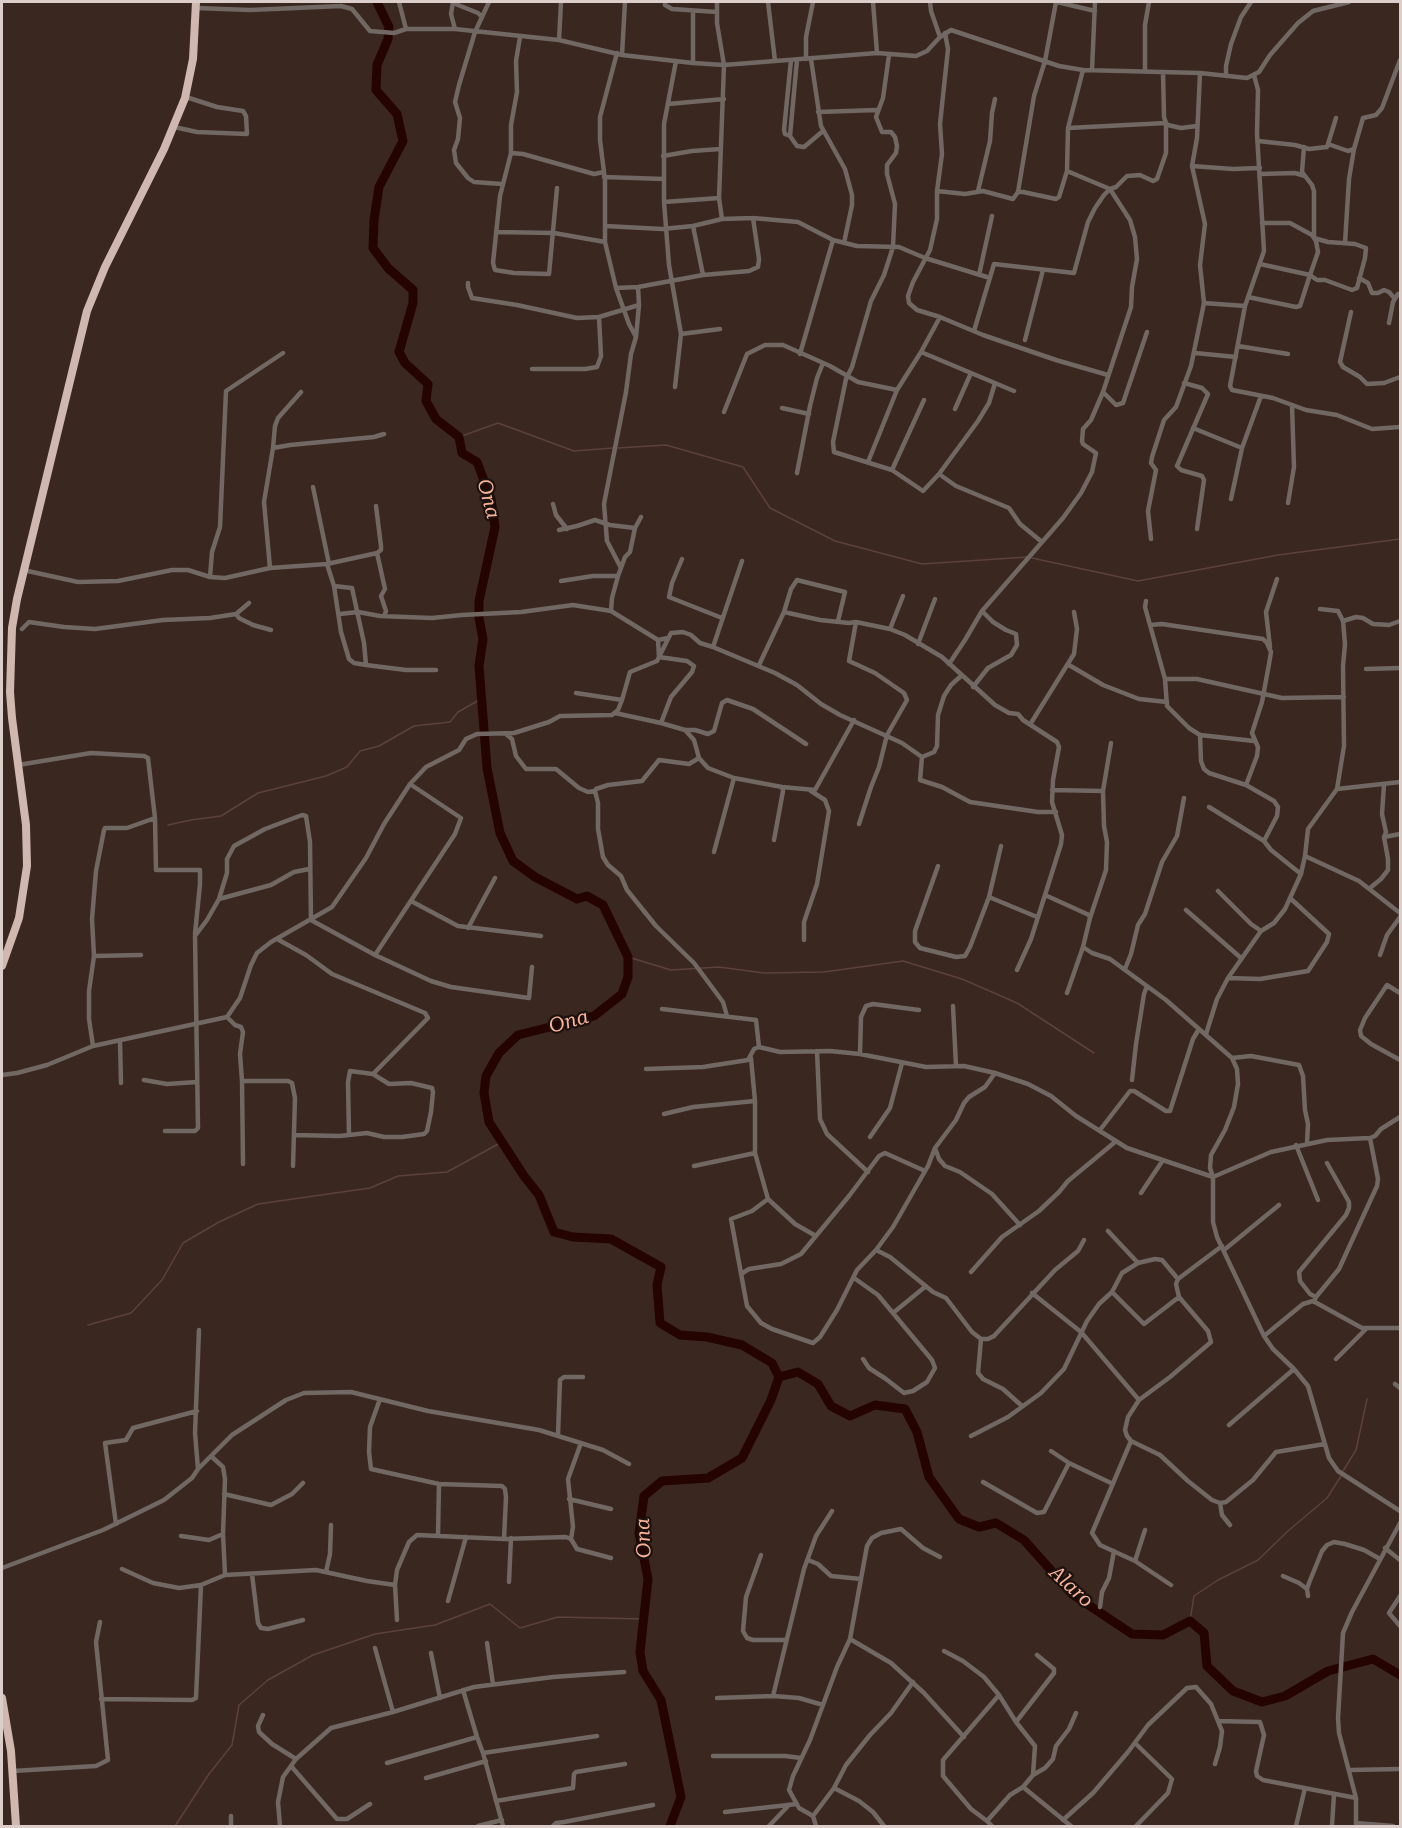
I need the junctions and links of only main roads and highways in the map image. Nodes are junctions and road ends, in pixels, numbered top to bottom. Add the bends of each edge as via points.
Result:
1 (196, 5) edge
2 (2, 966) edge
3 (2, 1698) edge
4 (16, 1827) edge

1 - 2 highway via 186,97 87,312 23,570 10,668 27,866 19,918
3 - 4 highway via 13,1771

